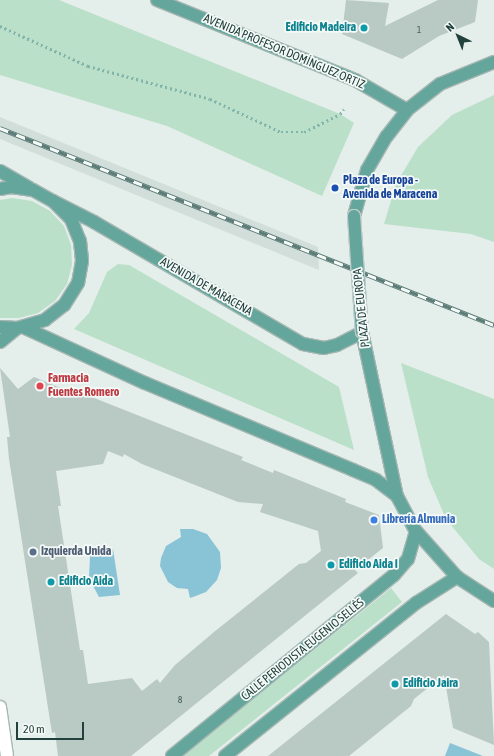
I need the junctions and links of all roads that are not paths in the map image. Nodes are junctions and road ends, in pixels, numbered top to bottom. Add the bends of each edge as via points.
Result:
1 (157, 0) edge
2 (494, 62) edge
3 (407, 110) junction
4 (0, 171) edge
5 (0, 189) edge
6 (33, 190) junction
7 (53, 201) junction
8 (0, 327) edge
9 (20, 328) junction
10 (362, 332) junction
11 (0, 342) edge
12 (397, 496) junction
13 (416, 531) junction
14 (457, 577) junction
15 (494, 601) edge
16 (0, 707) edge
17 (7, 756) edge
18 (172, 756) edge
19 (224, 756) edge

1 - 3 main road, AVENIDA PROFESOR DOMÍNGUEZ ORTIZ via 355,80
2 - 3 main road, PLAZA DE EUROPA via 440,84
3 - 10 main road, PLAZA DE EUROPA, bridge via 387,136 367,170 354,216
4 - 6 main road
5 - 6 main road via 11,187
6 - 7 main road
7 - 9 main road via 71,219 80,241 82,261 78,283 64,305 45,320
7 - 10 main road, AVENIDA DE MARACENA via 94,222 304,344 324,348 337,345
8 - 9 main road
9 - 11 main road
9 - 12 main road via 376,480
10 - 12 main road, PLAZA DE EUROPA
12 - 13 main road, PLAZA DE EUROPA
13 - 14 main road, PLAZA DE EUROPA
13 - 18 main road, CALLE PERIODISTA EUGENIO SELLÉS via 408,559 394,576
14 - 15 main road, PLAZA DE EUROPA
14 - 19 main road via 416,603
16 - 17 street

